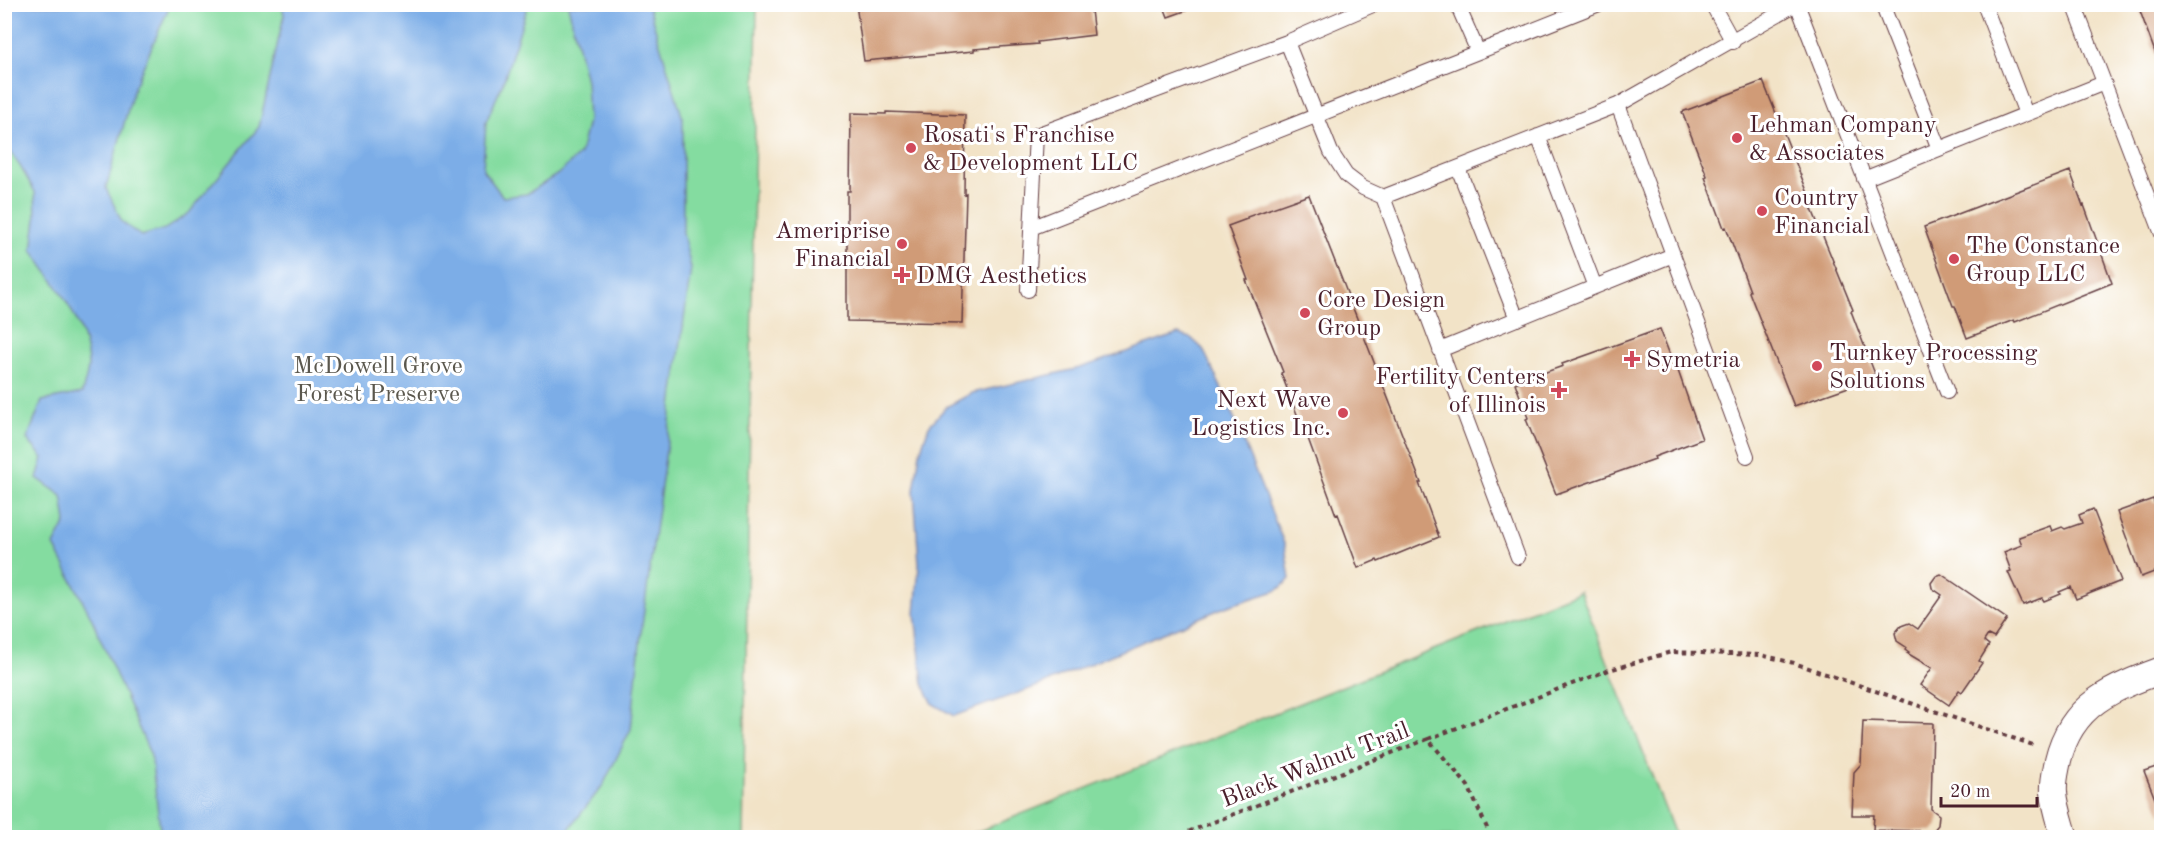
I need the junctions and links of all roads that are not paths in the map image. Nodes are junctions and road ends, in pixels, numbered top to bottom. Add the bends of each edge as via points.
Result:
1 (1375, 4) edge
2 (1457, 4) edge
3 (1599, 4) edge
4 (1712, 4) edge
5 (1796, 4) edge
6 (1882, 4) edge
7 (1984, 4) edge
8 (2074, 4) edge
9 (1287, 42) junction
10 (1733, 42) junction
11 (1478, 52) junction
12 (2104, 83) junction
13 (1618, 105) junction
14 (2026, 114) junction
15 (1317, 117) junction
16 (1538, 136) junction
17 (1939, 149) junction
18 (1458, 168) junction
19 (1864, 179) junction
20 (1383, 197) junction
21 (1031, 228) junction
22 (2162, 234) edge
23 (1673, 255) junction
24 (1595, 287) junction
25 (1028, 290) dead end
26 (1517, 319) junction
27 (1440, 350) junction
28 (1947, 392) dead end
29 (1747, 456) dead end
30 (1518, 557) dead end
31 (2162, 670) edge
32 (2066, 837) edge

1 - 9 lane
2 - 11 lane
3 - 11 lane
4 - 10 lane
5 - 10 lane
5 - 19 lane
6 - 17 lane
7 - 14 lane
8 - 12 lane
9 - 15 lane
9 - 21 lane via 1036,135
10 - 13 lane
11 - 15 lane
12 - 14 lane
12 - 22 lane
13 - 16 lane
13 - 23 lane
14 - 17 lane
15 - 20 lane via 1331,152 1346,175
15 - 21 lane
16 - 18 lane
16 - 24 lane
17 - 19 lane
18 - 20 lane
18 - 26 lane
19 - 28 lane
20 - 27 lane
21 - 25 lane
23 - 24 lane
23 - 29 lane
24 - 26 lane
26 - 27 lane
27 - 30 lane
31 - 32 street via 2099,698 2086,709 2061,744 2054,795

